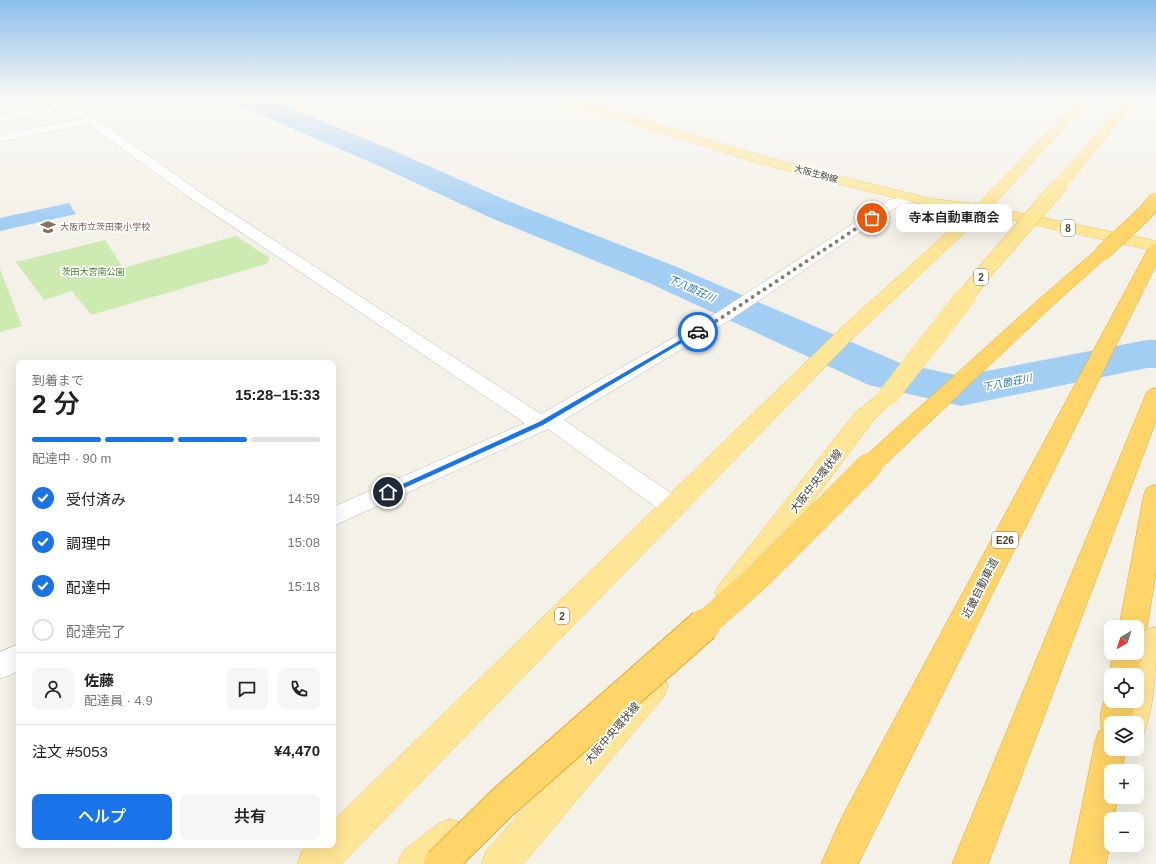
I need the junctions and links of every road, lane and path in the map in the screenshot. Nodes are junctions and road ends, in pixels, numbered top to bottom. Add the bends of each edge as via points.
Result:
1 (116, 138) edge
2 (692, 138) edge
3 (719, 138) edge
4 (1048, 138) edge
5 (1099, 138) edge
6 (912, 198) junction
7 (1156, 200) edge
8 (981, 209) junction
9 (1156, 248) edge
10 (1156, 394) edge
11 (545, 421) junction
12 (1156, 494) edge
13 (672, 506) junction
14 (336, 516) edge
15 (1134, 620) edge
16 (1156, 639) edge
17 (16, 658) edge
18 (0, 666) edge
19 (661, 677) junction
20 (1135, 716) edge
21 (1108, 756) edge
22 (1111, 804) edge
23 (855, 830) junction
24 (336, 843) edge
25 (331, 848) edge
26 (315, 864) edge
27 (416, 864) edge
28 (440, 864) edge
29 (499, 864) edge
30 (833, 864) edge
31 (839, 864) edge
32 (970, 864) edge
33 (1088, 864) edge
34 (1094, 864) edge

1 - 11 street via 198,197
2 - 6 main road, 大阪生駒線 / 8 via 752,157
3 - 8 main road, 大阪生駒線 / 8 via 826,169 939,195
4 - 8 main road, 2
5 - 19 main road, 大阪中央環状線 / 2, bridge via 986,270 888,396 864,417 705,625
6 - 8 main road, 大阪生駒線 / 8
6 - 11 street via 894,203 724,316
7 - 28 highway, bridge via 1143,215 869,466 757,578 502,802
8 - 9 main road, 大阪生駒線 / 8
8 - 13 main road, 2 via 846,334
9 - 23 highway, 近畿自動車道 / E26
10 - 32 highway
11 - 13 street
11 - 14 street
12 - 15 highway
13 - 24 main road, 2
16 - 20 main road
17 - 18 street
19 - 27 main road
19 - 29 main road, 大阪中央環状線 / 2
21 - 33 highway
22 - 34 main road
23 - 30 highway
23 - 31 highway, 近畿自動車道 / E26
25 - 26 main road, 2

